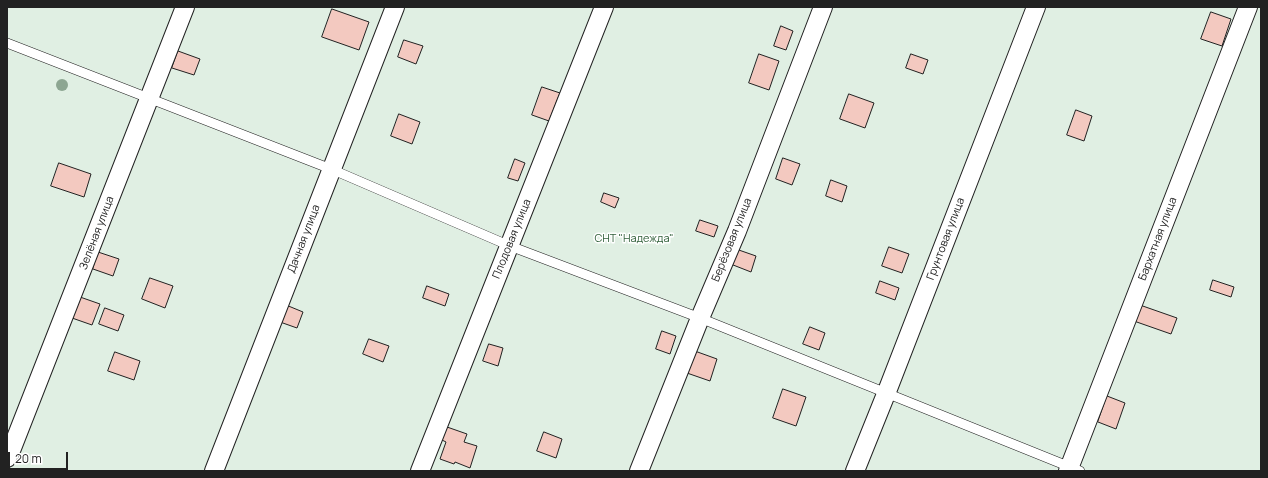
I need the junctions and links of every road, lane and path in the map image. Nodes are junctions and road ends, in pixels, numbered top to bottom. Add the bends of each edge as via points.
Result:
1 (185, 7) edge
2 (395, 7) edge
3 (604, 7) edge
4 (823, 7) edge
5 (1036, 7) edge
6 (1248, 7) edge
7 (7, 43) edge
8 (149, 99) junction
9 (331, 169) junction
10 (510, 246) junction
11 (700, 318) junction
12 (886, 394) junction
13 (7, 458) edge
14 (1072, 470) edge
15 (214, 471) edge
16 (420, 471) edge
17 (639, 471) edge
18 (854, 471) edge

1 - 8 street, Зелёная улица
2 - 9 street, Дачная улица
3 - 10 street, Плодовая улица
4 - 11 street, Берёзовая улица via 737,230
5 - 12 street, Грунтовая улица
6 - 14 street, Бархатная улица
7 - 8 lane
8 - 9 lane
8 - 13 street, Зелёная улица
9 - 10 lane
9 - 15 street, Дачная улица
10 - 11 lane
10 - 16 street, Плодовая улица
11 - 12 lane
11 - 17 street, Берёзовая улица
12 - 14 lane
12 - 18 street, Грунтовая улица

